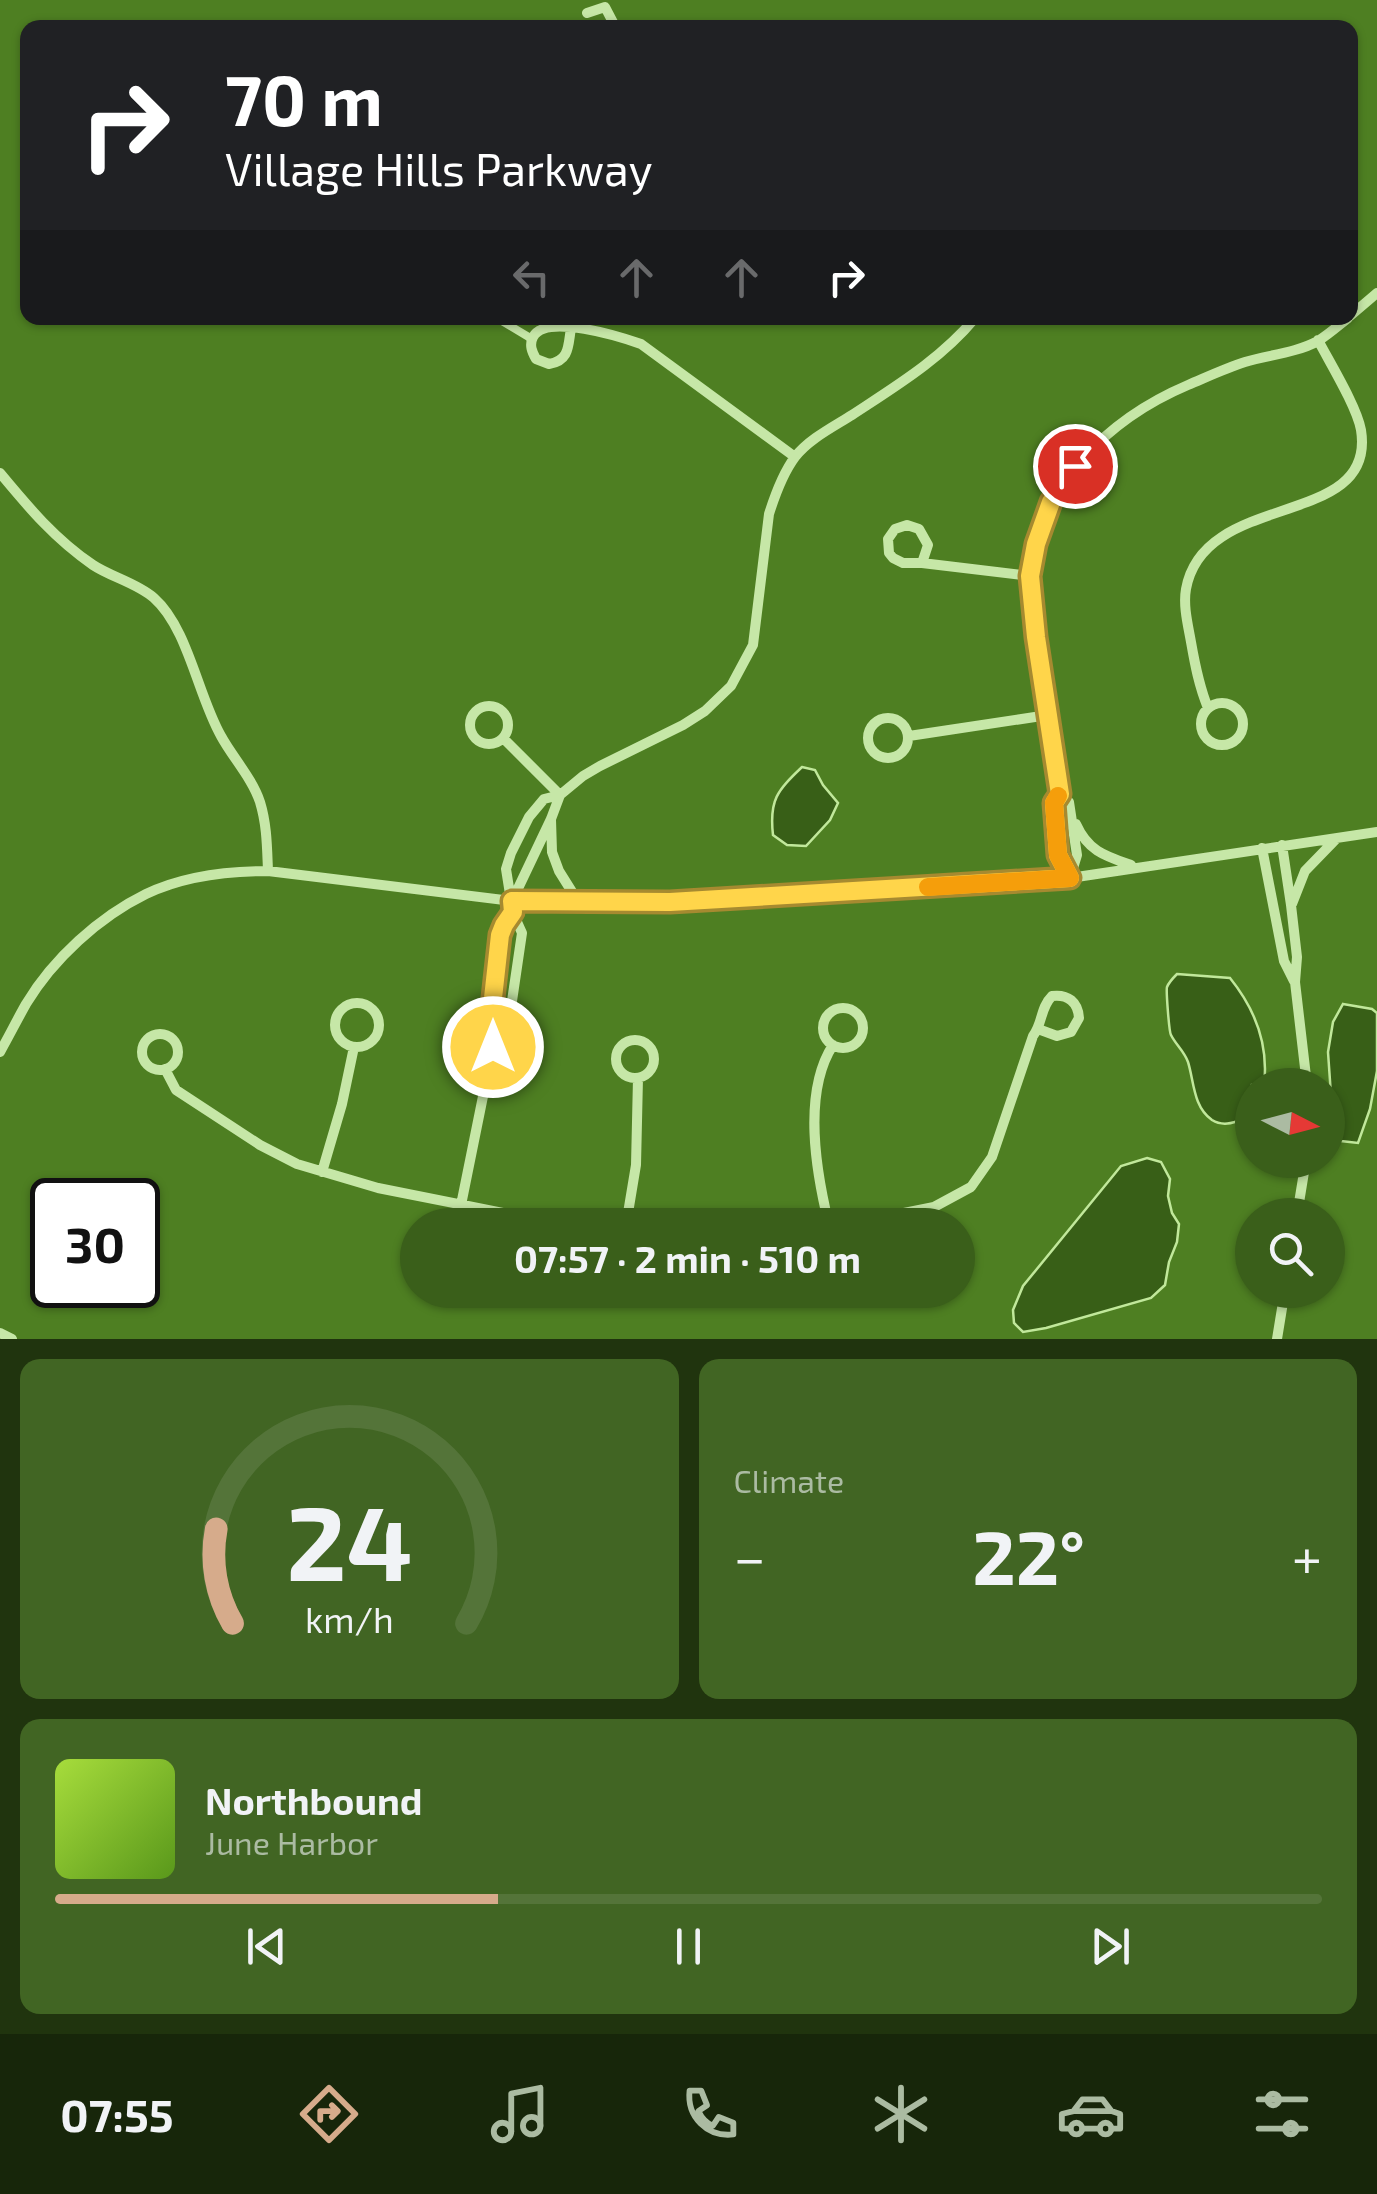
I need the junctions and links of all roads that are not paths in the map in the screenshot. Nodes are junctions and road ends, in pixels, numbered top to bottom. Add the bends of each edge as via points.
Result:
1 (587, 13) dead end
2 (612, 20) edge
3 (1377, 293) edge
4 (1358, 309) edge
5 (509, 325) edge
6 (969, 325) edge
7 (1338, 325) edge
8 (571, 328) junction
9 (532, 339) junction
10 (1318, 340) junction
11 (796, 456) junction
12 (0, 473) edge
13 (916, 563) dead end
14 (1030, 576) junction
15 (1208, 708) junction
16 (1048, 715) junction
17 (908, 736) junction
18 (504, 739) dead end
19 (1060, 794) junction
20 (560, 795) junction
21 (1071, 812) junction
22 (551, 819) junction
23 (1377, 832) edge
24 (1337, 838) junction
25 (1282, 845) junction
26 (1262, 848) junction
27 (1137, 868) junction
28 (268, 871) junction
29 (1070, 878) junction
30 (579, 903) junction
31 (1292, 905) junction
32 (512, 907) junction
33 (1295, 982) junction
34 (1038, 1028) junction
35 (833, 1044) dead end
36 (354, 1046) junction
37 (493, 1047) junction
38 (0, 1052) edge
39 (1305, 1068) edge
40 (165, 1069) dead end
41 (638, 1078) dead end
42 (322, 1172) junction
43 (461, 1205) junction
44 (476, 1208) edge
45 (629, 1208) edge
46 (825, 1208) edge
47 (934, 1208) edge
48 (1282, 1308) edge
49 (0, 1332) edge
50 (12, 1339) edge
51 (1277, 1339) edge

1 - 2 street via 604,6
3 - 4 street
5 - 9 lane
6 - 11 street via 922,368
7 - 10 street
8 - 9 street via 546,327
8 - 9 street via 567,354 558,363 536,359
8 - 11 street via 614,334 651,349
10 - 14 street via 1179,389 1107,436 1051,502
10 - 15 street via 1361,428 1362,455 1338,490 1230,531 1195,563 1186,614
11 - 20 street via 769,514 753,646 731,686 683,726 600,766
12 - 28 street via 57,537 165,610 219,734 258,797
13 - 14 street
14 - 16 street
15 - 15 street via 1200,723 1204,736 1222,746 1235,741 1243,729 1238,709 1225,702
16 - 17 street
16 - 19 street
17 - 17 street via 902,723 886,718 873,725 868,739 874,752 889,759 902,754
18 - 20 street
19 - 21 street
19 - 29 street via 1054,803 1058,855
20 - 22 street
20 - 32 street via 544,799 511,853 506,876
21 - 27 street via 1082,838 1098,852
21 - 29 street via 1076,855
22 - 30 street via 552,852
22 - 32 street
23 - 24 street
24 - 25 street
24 - 31 street via 1305,871
25 - 26 street
25 - 31 street
26 - 27 street
26 - 33 street via 1284,960
27 - 29 street
28 - 32 street
28 - 38 street via 208,875 148,892 122,908 49,973
29 - 30 street
30 - 32 street
31 - 33 street
32 - 37 street via 500,935
32 - 37 street via 522,933 512,1001
33 - 39 street
34 - 34 street via 1057,1036 1071,1032 1079,1018 1075,1004 1052,996
34 - 47 street via 992,1156 972,1187
35 - 46 street via 816,1103 817,1176
36 - 36 street via 369,1043 379,1026 362,1004 347,1005 336,1018 340,1039
36 - 42 street
37 - 43 street
40 - 42 street via 176,1090 260,1145
41 - 45 street
42 - 43 street
43 - 44 street
48 - 51 street
49 - 50 street

